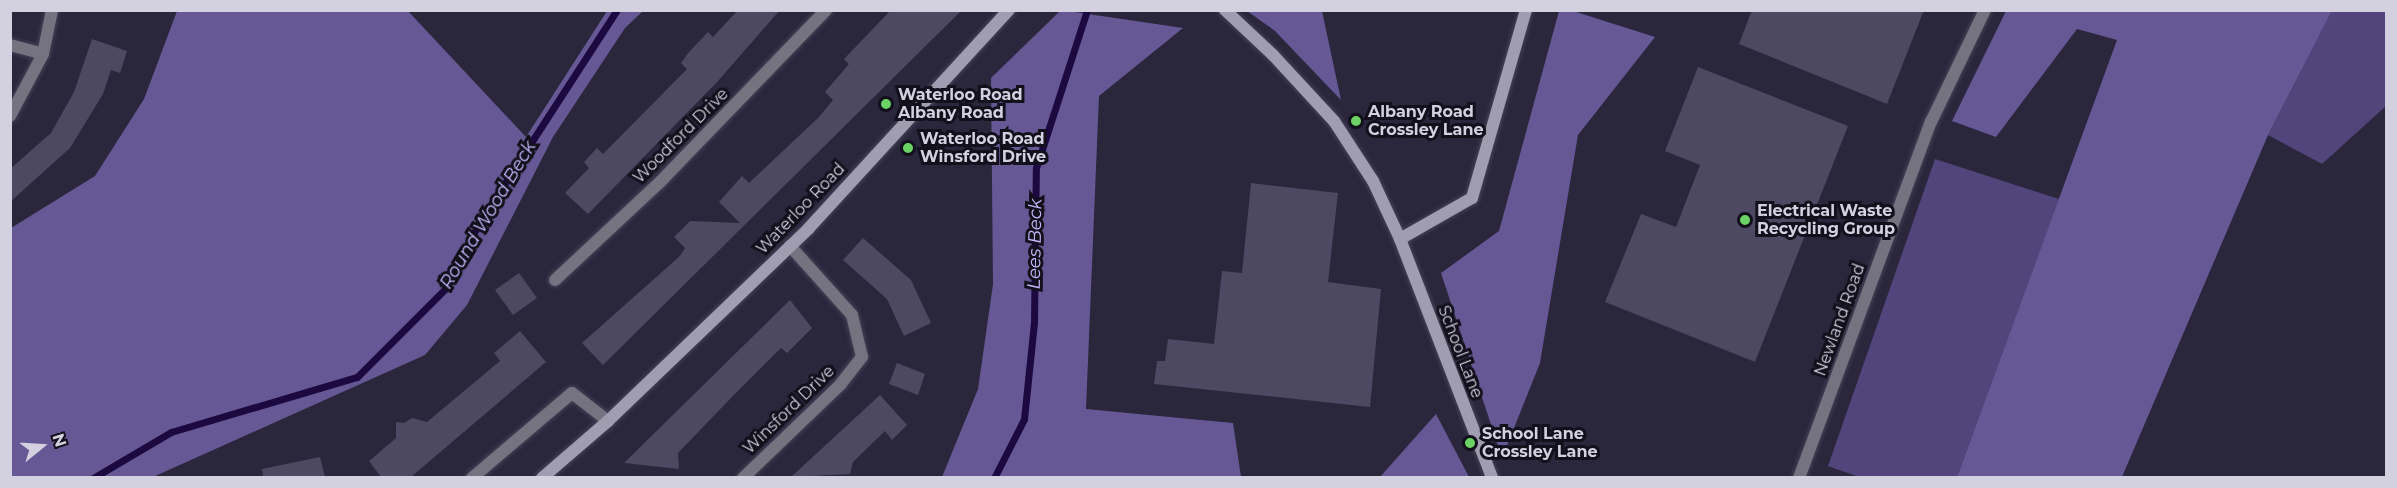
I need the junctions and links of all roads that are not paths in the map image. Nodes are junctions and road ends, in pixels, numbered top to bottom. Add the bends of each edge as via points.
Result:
1 (52, 10) edge
2 (826, 10) edge
3 (1009, 10) edge
4 (1225, 10) edge
5 (1526, 10) edge
6 (1985, 10) edge
7 (10, 45) edge
8 (43, 54) junction
9 (10, 116) edge
10 (1400, 238) junction
11 (790, 246) junction
12 (555, 280) dead end
13 (608, 421) junction
14 (472, 477) edge
15 (542, 477) edge
16 (743, 477) edge
17 (1492, 477) edge
18 (1799, 477) edge

1 - 8 street
2 - 12 street, Woodford Drive via 660,182
3 - 11 street, Waterloo Road
4 - 10 street, School Lane via 1334,121 1373,181
5 - 10 street via 1472,198
6 - 18 street, Newland Road via 1931,122
7 - 8 street
8 - 9 street
10 - 17 street, School Lane
11 - 13 street, Waterloo Road
11 - 16 street, Winsford Drive via 852,315 862,357 840,385
13 - 14 street via 572,393
13 - 15 street, Waterloo Road

